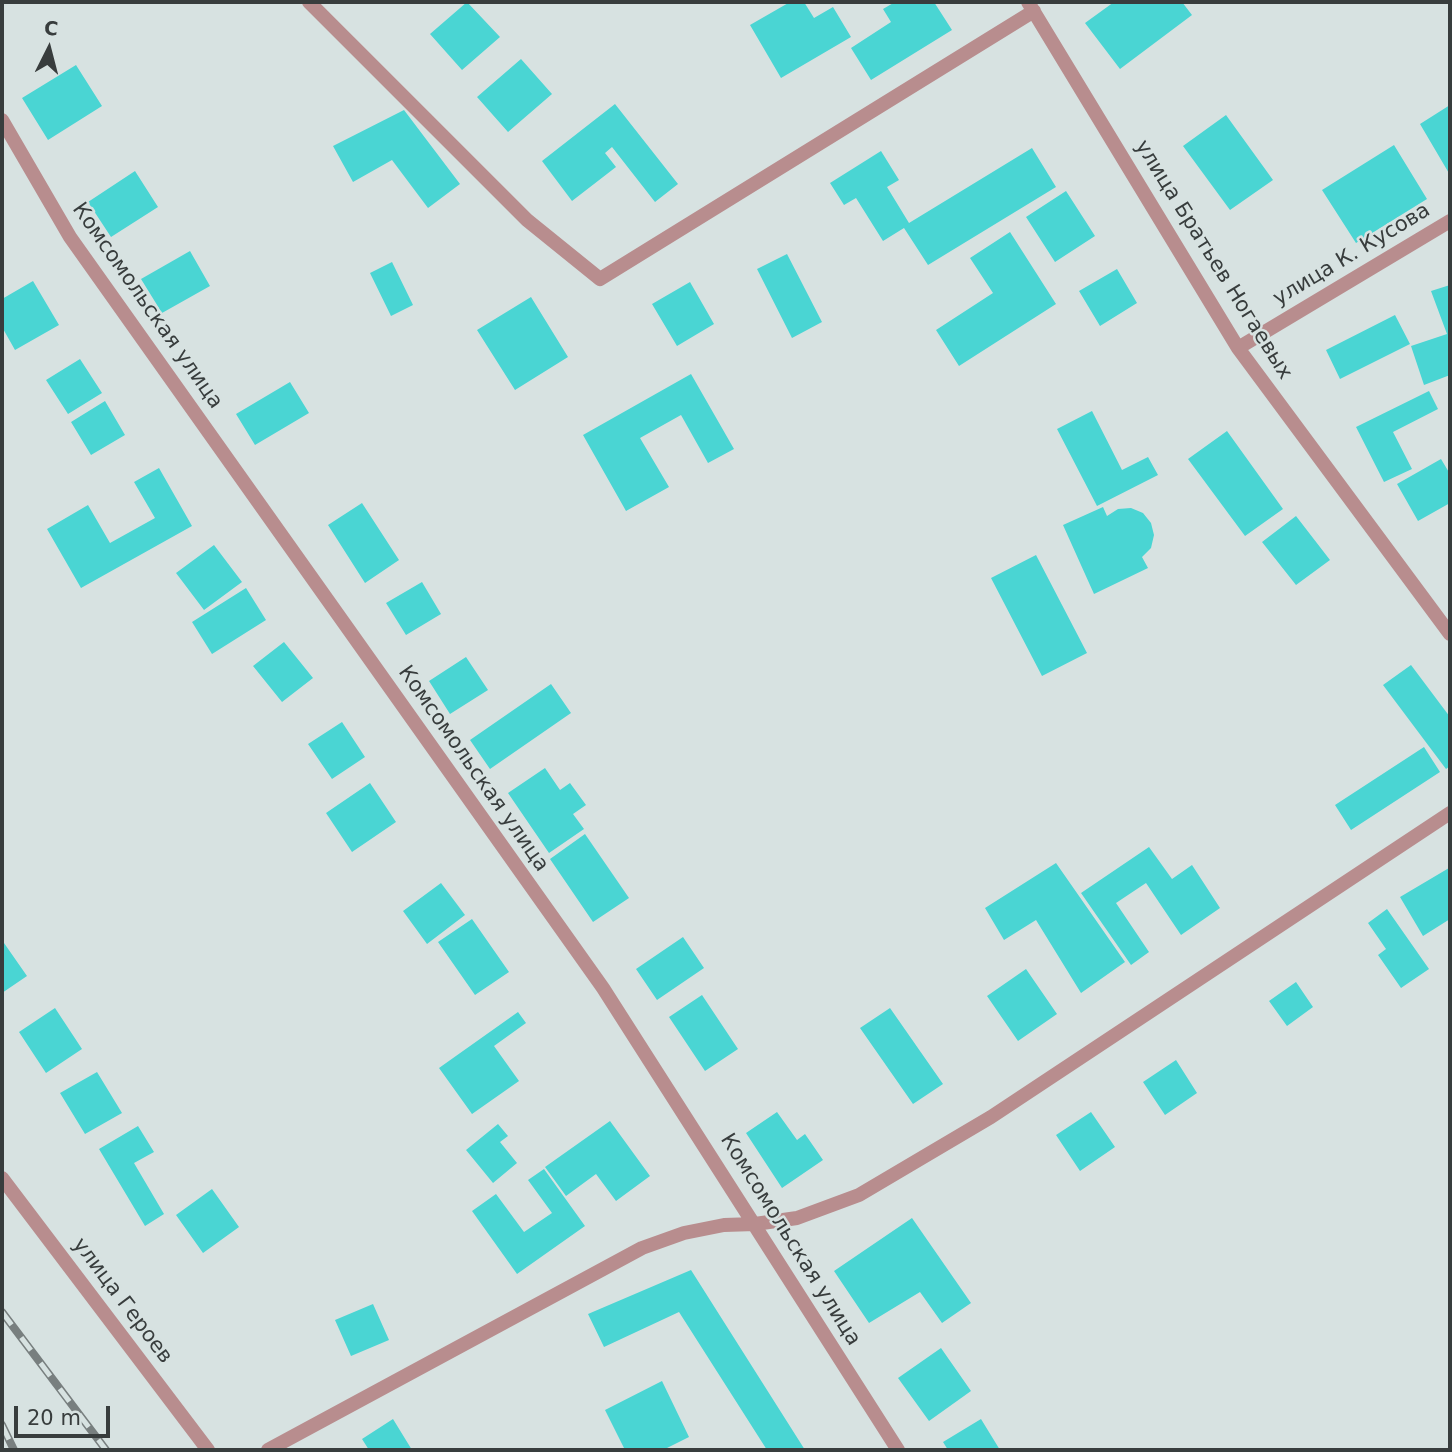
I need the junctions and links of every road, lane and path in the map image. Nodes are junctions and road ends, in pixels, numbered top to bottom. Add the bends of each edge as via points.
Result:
1 (309, 2) edge
2 (1031, 6) edge
3 (2, 120) edge
4 (1450, 221) edge
5 (1238, 348) junction
6 (1450, 634) edge
7 (1450, 813) edge
8 (2, 1178) edge
9 (755, 1224) junction
10 (208, 1450) edge
11 (268, 1450) edge
12 (898, 1450) edge

1 - 2 street via 527,220 600,279
2 - 5 street, улица Братьев Ногаевых
3 - 9 street, Комсомольская улица via 70,237 603,988
4 - 5 street, улица К. Кусова
5 - 6 street, улица Братьев Ногаевых
7 - 9 street via 991,1117 859,1195 797,1218
8 - 10 street, улица Героев
9 - 11 street via 684,1233 642,1248
9 - 12 street, Комсомольская улица

